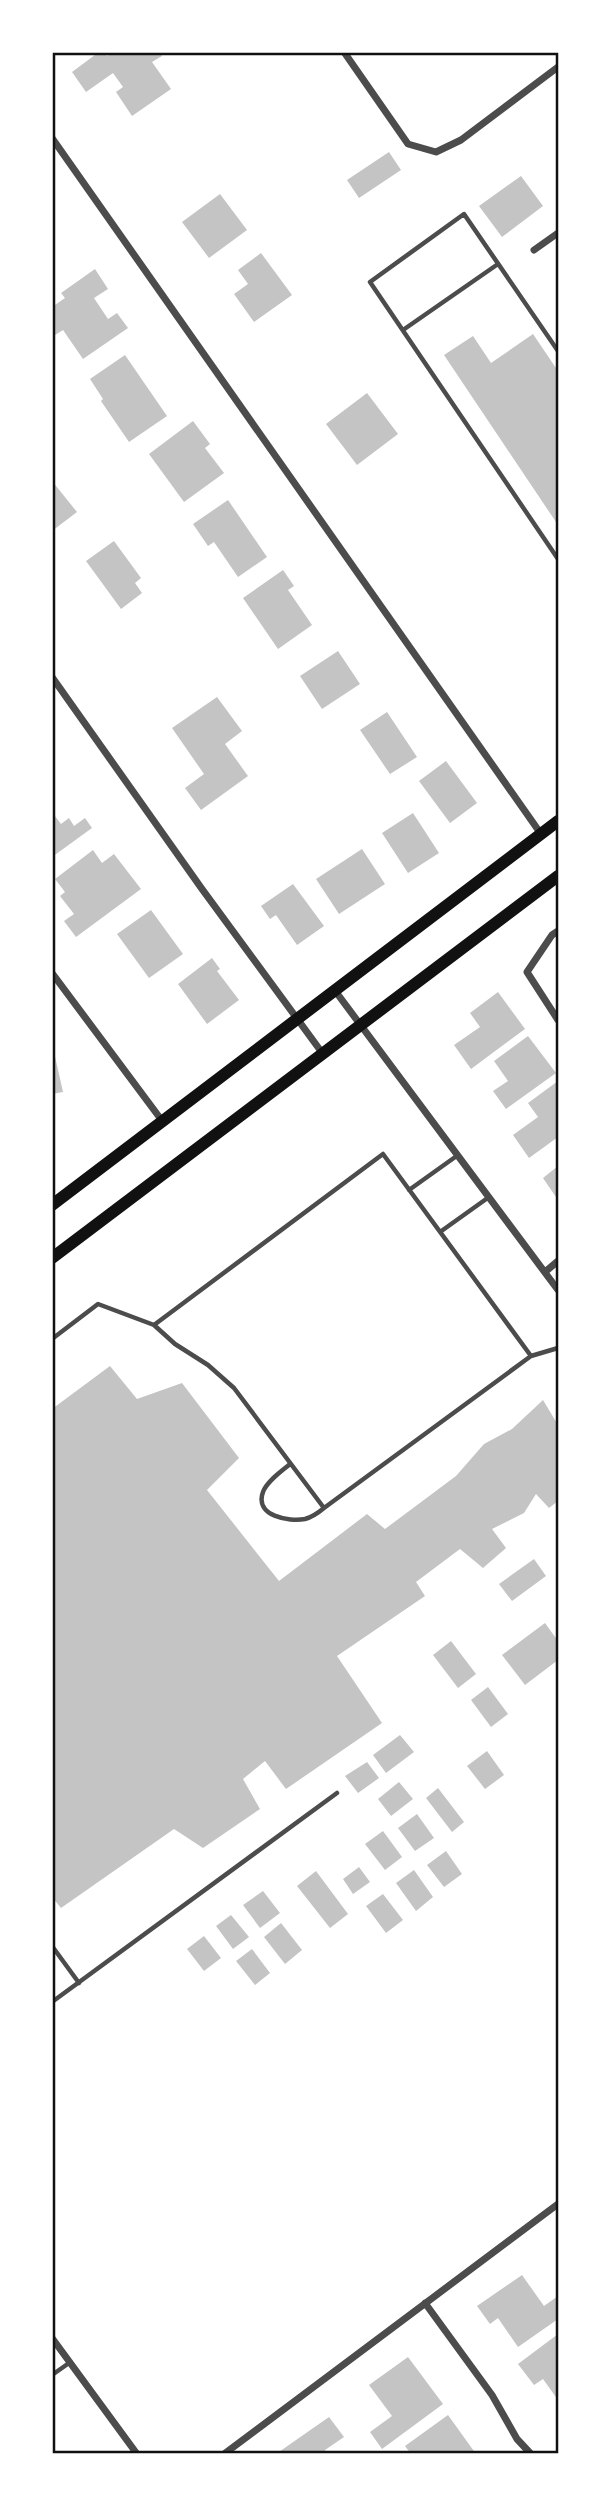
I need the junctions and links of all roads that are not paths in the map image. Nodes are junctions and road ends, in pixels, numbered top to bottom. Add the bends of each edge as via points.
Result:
1 (344, 52) edge
2 (558, 68) edge
3 (52, 138) edge
4 (558, 233) edge
5 (534, 250) dead end
6 (498, 264) junction
7 (403, 330) junction
8 (558, 351) edge
9 (558, 559) edge
10 (52, 677) edge
11 (558, 821) edge
12 (541, 834) junction
13 (558, 876) edge
14 (558, 931) edge
15 (52, 973) edge
16 (336, 992) junction
17 (298, 1020) junction
18 (558, 1020) edge
19 (360, 1026) junction
20 (323, 1054) junction
21 (163, 1122) junction
22 (458, 1155) junction
23 (409, 1190) junction
24 (489, 1196) junction
25 (52, 1205) edge
26 (440, 1233) junction
27 (52, 1258) edge
28 (558, 1261) edge
29 (545, 1272) junction
30 (558, 1290) edge
31 (153, 1325) junction
32 (52, 1339) edge
33 (558, 1348) edge
34 (531, 1356) junction
35 (290, 1464) junction
36 (324, 1508) junction
37 (337, 1793) dead end
38 (52, 1946) edge
39 (79, 1983) junction
40 (52, 2002) edge
41 (558, 2204) edge
42 (425, 2303) junction
43 (52, 2338) edge
44 (70, 2362) junction
45 (52, 2375) edge
46 (136, 2454) edge
47 (224, 2454) edge
48 (531, 2454) edge

1 - 2 street via 408,144 436,152 461,140
3 - 12 street
4 - 5 street
6 - 7 lane
6 - 7 lane via 464,214 370,282
6 - 8 lane
7 - 9 lane
10 - 17 street
11 - 12 main road
12 - 16 main road
13 - 19 main road
14 - 18 street via 527,972
15 - 21 street
16 - 17 main road
16 - 19 street
17 - 20 street
17 - 21 main road
19 - 20 main road
19 - 22 street
20 - 27 main road
21 - 25 main road
22 - 23 lane
22 - 24 street
23 - 26 lane
23 - 31 lane via 383,1154
24 - 26 lane
24 - 29 street
26 - 34 lane
28 - 29 street
29 - 30 street
31 - 32 lane via 98,1304
31 - 35 lane via 234,1388
33 - 34 lane
34 - 36 lane
35 - 36 lane
35 - 36 lane via 263,1491 268,1512 278,1519 304,1519
37 - 39 lane
38 - 39 lane
39 - 40 lane
41 - 42 street
42 - 47 street
42 - 48 street
43 - 44 street
44 - 45 lane
44 - 46 street

